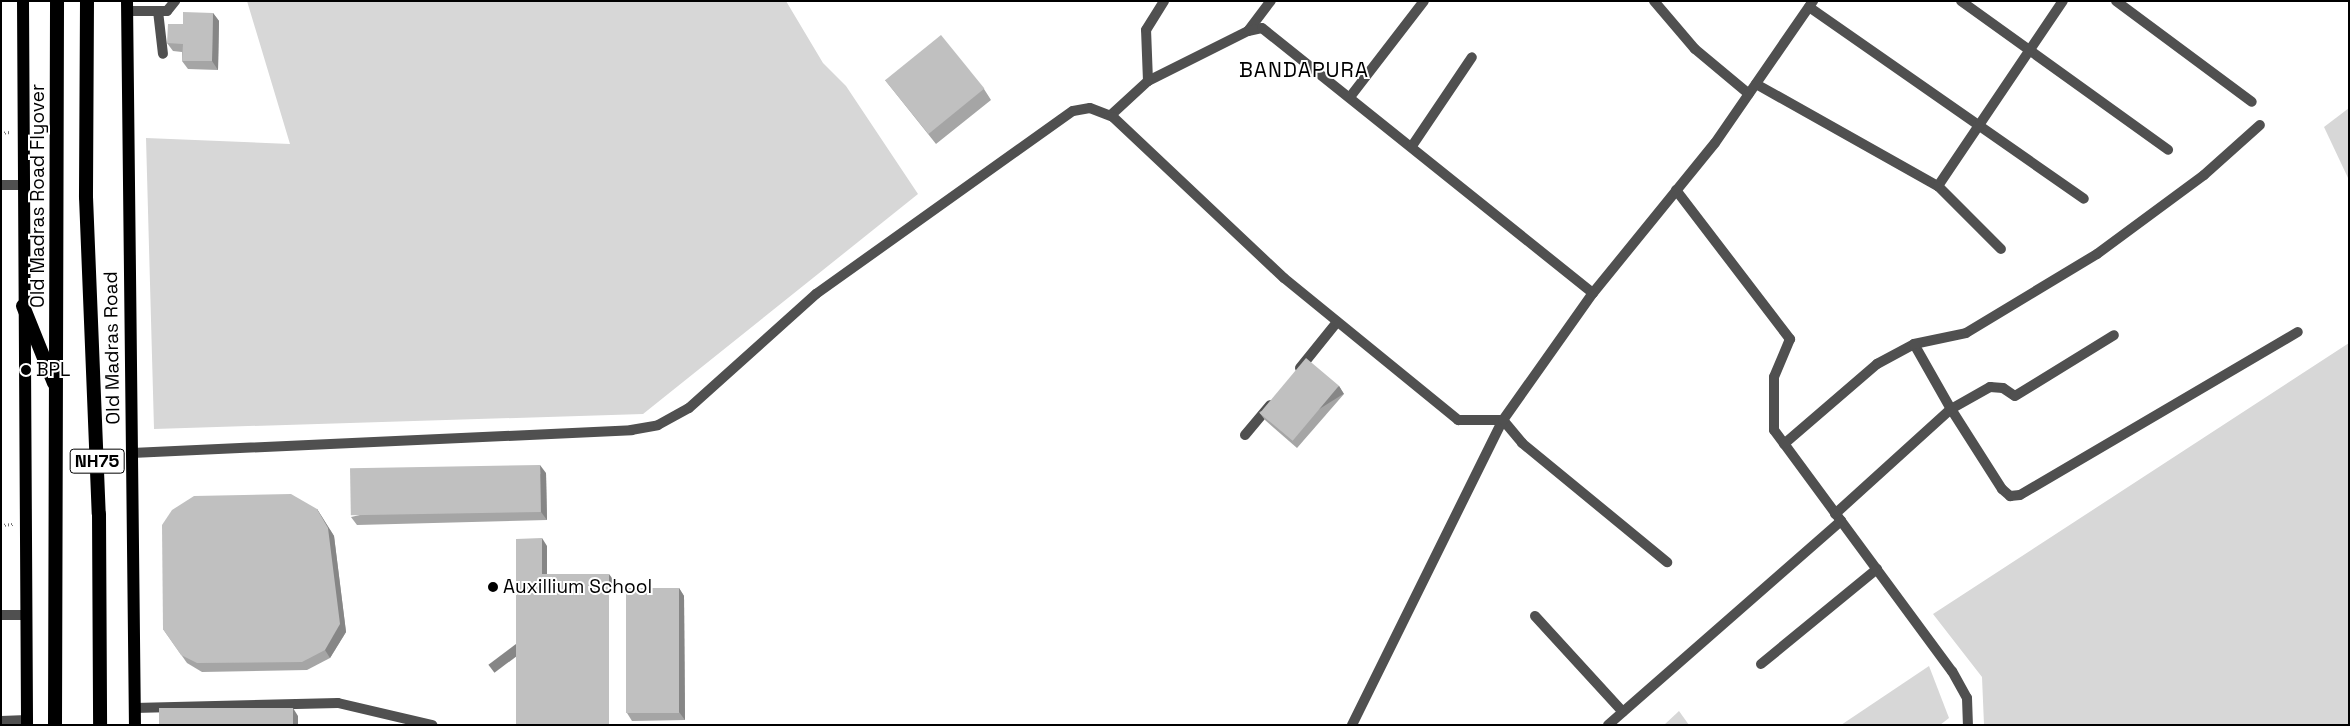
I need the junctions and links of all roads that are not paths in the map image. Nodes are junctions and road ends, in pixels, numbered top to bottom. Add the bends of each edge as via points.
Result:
1 (23, 1) edge
2 (57, 1) edge
3 (87, 1) edge
4 (175, 1) edge
5 (1164, 1) edge
6 (1271, 1) edge
7 (1424, 1) edge
8 (1654, 1) edge
9 (1961, 1) edge
10 (2063, 1) edge
11 (2116, 1) edge
12 (1811, 4) edge
13 (127, 6) edge
14 (158, 11) junction
15 (1248, 31) junction
16 (2028, 51) junction
17 (162, 54) dead end
18 (1472, 57) dead end
19 (1148, 81) junction
20 (1756, 84) junction
21 (1749, 94) junction
22 (1350, 97) junction
23 (2252, 102) dead end
24 (1111, 115) junction
25 (1979, 125) junction
26 (2260, 125) dead end
27 (1412, 146) junction
28 (2168, 150) dead end
29 (1, 185) edge
30 (23, 185) junction
31 (1938, 186) junction
32 (1676, 190) junction
33 (2084, 198) dead end
34 (2001, 249) dead end
35 (1593, 293) junction
36 (23, 306) junction
37 (1337, 322) junction
38 (2298, 332) dead end
39 (2114, 335) dead end
40 (1914, 344) junction
41 (1294, 375) edge
42 (57, 391) junction
43 (1276, 397) edge
44 (1951, 409) junction
45 (1503, 420) junction
46 (1245, 435) dead end
47 (1784, 444) junction
48 (132, 453) junction
49 (1838, 517) junction
50 (1667, 562) dead end
51 (1876, 569) junction
52 (1, 615) edge
53 (27, 615) junction
54 (1535, 616) dead end
55 (1761, 664) dead end
56 (134, 708) junction
57 (1623, 712) junction
58 (1, 720) edge
59 (27, 722) edge
60 (56, 725) edge
61 (100, 725) edge
62 (135, 725) edge
63 (432, 725) edge
64 (1352, 725) edge
65 (1608, 725) edge
66 (1968, 725) edge

1 - 30 main road
2 - 42 highway, Old Madras Road Flyover / NH75
3 - 61 highway, Old Madras Road / NH75 via 86,197 99,514
4 - 14 street via 167,11
5 - 19 street via 1146,30
6 - 15 street
7 - 22 street
8 - 21 street via 1695,49
9 - 16 street
10 - 16 street
11 - 23 street
12 - 20 street
12 - 25 street
13 - 14 street
13 - 48 main road, Old Madras Road
14 - 17 street
15 - 19 street
15 - 22 street via 1262,28
16 - 25 street
16 - 28 street
18 - 27 street
19 - 24 street
20 - 21 street
20 - 31 street
21 - 32 street
22 - 27 street
24 - 37 street via 1284,278
24 - 48 street via 1090,108 1074,111 816,294 689,408 658,424 631,430
25 - 31 street
25 - 33 street
26 - 40 street via 2204,175 2097,254 1966,333
27 - 35 street
29 - 30 street
30 - 36 main road
31 - 34 street
32 - 35 street
32 - 47 street via 1790,339 1774,378 1774,430
35 - 45 street
36 - 42 highway
36 - 53 main road
37 - 41 street
37 - 45 street via 1458,420
38 - 44 street via 2020,495 2010,496 2002,489
39 - 44 street via 2015,396 2003,388 1990,387
40 - 44 street
40 - 47 street via 1877,364
42 - 60 highway, NH75
43 - 46 street
44 - 49 street
45 - 50 street via 1522,443
45 - 64 street
47 - 49 street
48 - 56 main road, Old Madras Road
49 - 51 street
49 - 57 street
51 - 55 street
51 - 66 street via 1952,671 1967,698
52 - 53 street
53 - 59 main road
54 - 57 street
56 - 62 main road, Old Madras Road
56 - 63 street via 338,703
57 - 65 street
58 - 59 street

